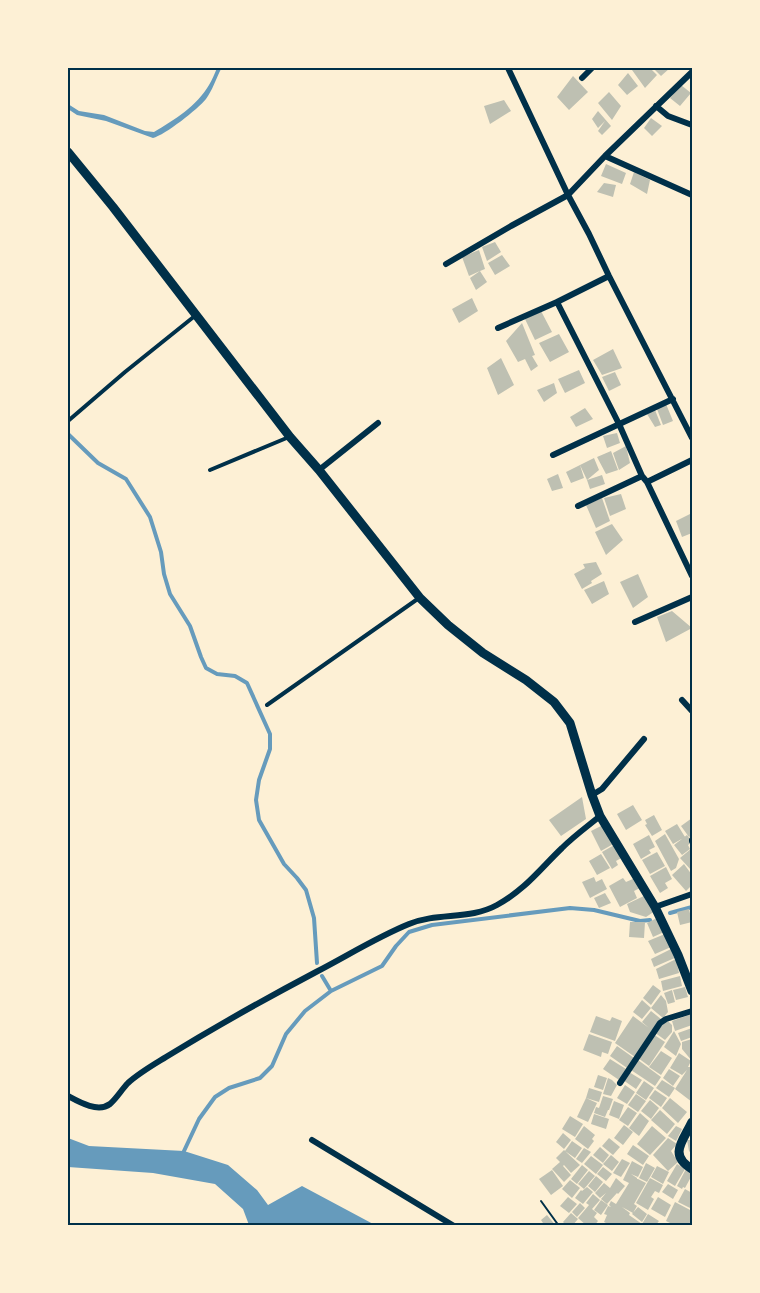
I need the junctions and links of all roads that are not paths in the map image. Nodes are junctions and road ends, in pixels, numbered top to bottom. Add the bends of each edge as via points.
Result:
1 (508, 68) edge
2 (592, 68) edge
3 (693, 72) edge
4 (582, 78) dead end
5 (656, 106) junction
6 (693, 125) edge
7 (68, 152) edge
8 (605, 156) junction
9 (568, 195) junction
10 (693, 195) edge
11 (446, 264) dead end
12 (609, 276) junction
13 (557, 302) junction
14 (197, 314) junction
15 (498, 328) dead end
16 (673, 399) junction
17 (68, 421) edge
18 (378, 423) dead end
19 (619, 424) junction
20 (290, 437) junction
21 (693, 438) edge
22 (553, 455) dead end
23 (693, 460) edge
24 (210, 470) dead end
25 (319, 470) junction
26 (642, 476) junction
27 (647, 482) junction
28 (578, 506) dead end
29 (693, 576) edge
30 (693, 597) edge
31 (420, 598) junction
32 (635, 622) dead end
33 (682, 700) dead end
34 (267, 705) dead end
35 (693, 711) edge
36 (644, 739) dead end
37 (592, 795) junction
38 (600, 816) junction
39 (693, 894) edge
40 (655, 907) junction
41 (693, 991) edge
42 (693, 1011) edge
43 (620, 1083) dead end
44 (68, 1096) edge
45 (693, 1122) edge
46 (312, 1140) dead end
47 (693, 1169) edge
48 (453, 1226) edge

1 - 9 street
2 - 4 street
3 - 5 street
5 - 6 street via 668,116
5 - 8 street
7 - 14 street
8 - 9 street
8 - 10 street
9 - 11 street
9 - 12 street
12 - 13 street
12 - 16 street
13 - 15 street
13 - 19 street
14 - 17 lane
14 - 20 street
16 - 19 street
16 - 21 street
18 - 25 street
19 - 22 street
19 - 26 street
20 - 24 lane
20 - 25 street
23 - 27 street
25 - 31 street
26 - 27 street
26 - 28 street
27 - 29 street
30 - 32 street
31 - 34 lane
31 - 37 street via 483,653 555,702 570,723
33 - 35 street
36 - 37 street via 602,789
37 - 38 street
38 - 40 street
38 - 44 street via 562,847 526,886 499,904 471,914 425,918 359,949 207,1032 146,1070 110,1104 94,1107
39 - 40 street
40 - 41 street
42 - 43 street via 660,1023
45 - 47 street via 679,1153
46 - 48 street

